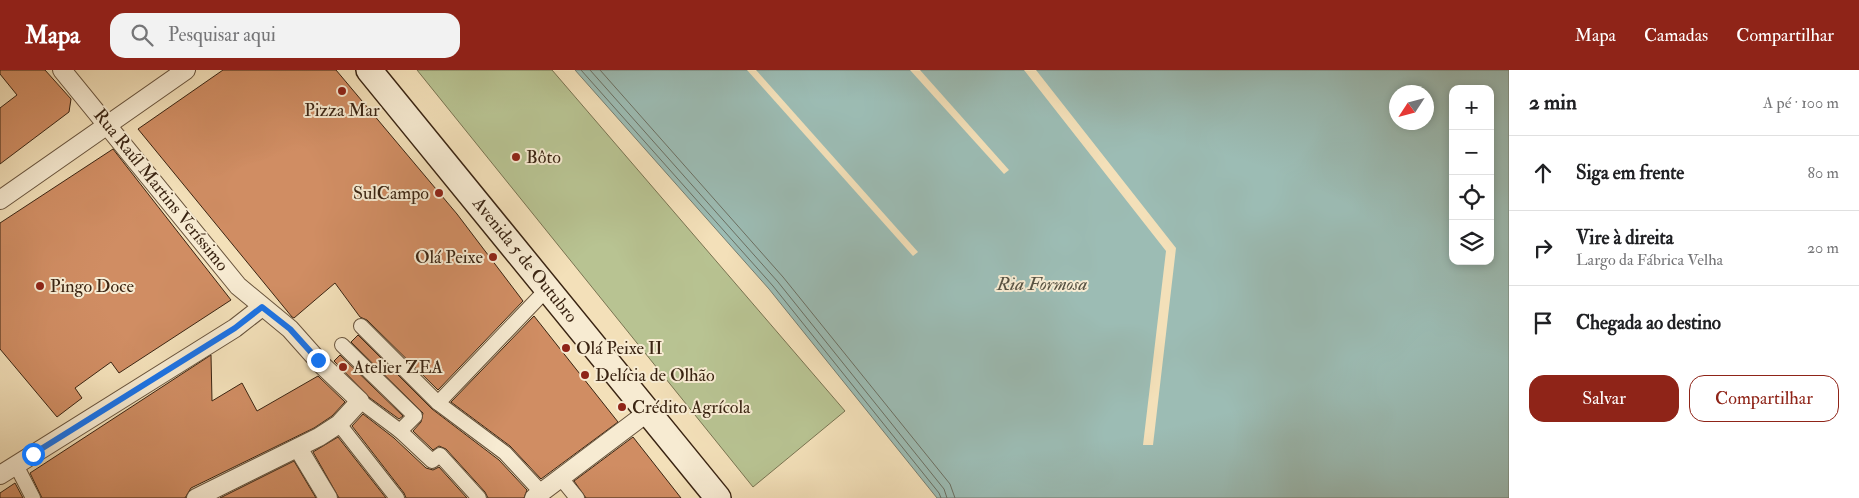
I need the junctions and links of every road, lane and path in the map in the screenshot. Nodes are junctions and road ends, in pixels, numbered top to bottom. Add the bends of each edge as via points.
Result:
1 (62, 70) edge
2 (186, 70) edge
3 (369, 70) edge
4 (108, 124) junction
5 (0, 200) edge
6 (548, 288) junction
7 (262, 307) junction
8 (361, 326) dead end
9 (342, 345) dead end
10 (360, 401) junction
11 (438, 403) junction
12 (648, 412) junction
13 (339, 424) junction
14 (400, 431) junction
15 (298, 448) junction
16 (16, 465) junction
17 (0, 475) edge
18 (560, 477) junction
19 (537, 495) edge
20 (33, 498) edge
21 (196, 498) edge
22 (328, 498) edge
23 (397, 498) edge
24 (479, 498) edge
25 (577, 498) edge
26 (718, 498) edge

1 - 4 street, Rua Raúl Martins Veríssimo
2 - 4 street
3 - 6 main road, Avenida 5 de Outubro
4 - 5 street
4 - 7 street, Rua Raúl Martins Veríssimo via 238,286
6 - 11 street
6 - 12 main road, Avenida 5 de Outubro
7 - 10 street, Rua Raúl Martins Veríssimo via 290,329
7 - 16 street via 235,328
8 - 11 street
9 - 14 street via 415,416
10 - 13 street
10 - 14 street
11 - 19 street via 505,453
12 - 18 street
12 - 26 main road, Avenida 5 de Outubro
13 - 15 street
13 - 23 street
14 - 24 street via 432,461 440,455
15 - 21 street
15 - 22 street
16 - 17 street
16 - 20 street
18 - 19 street
18 - 25 street

